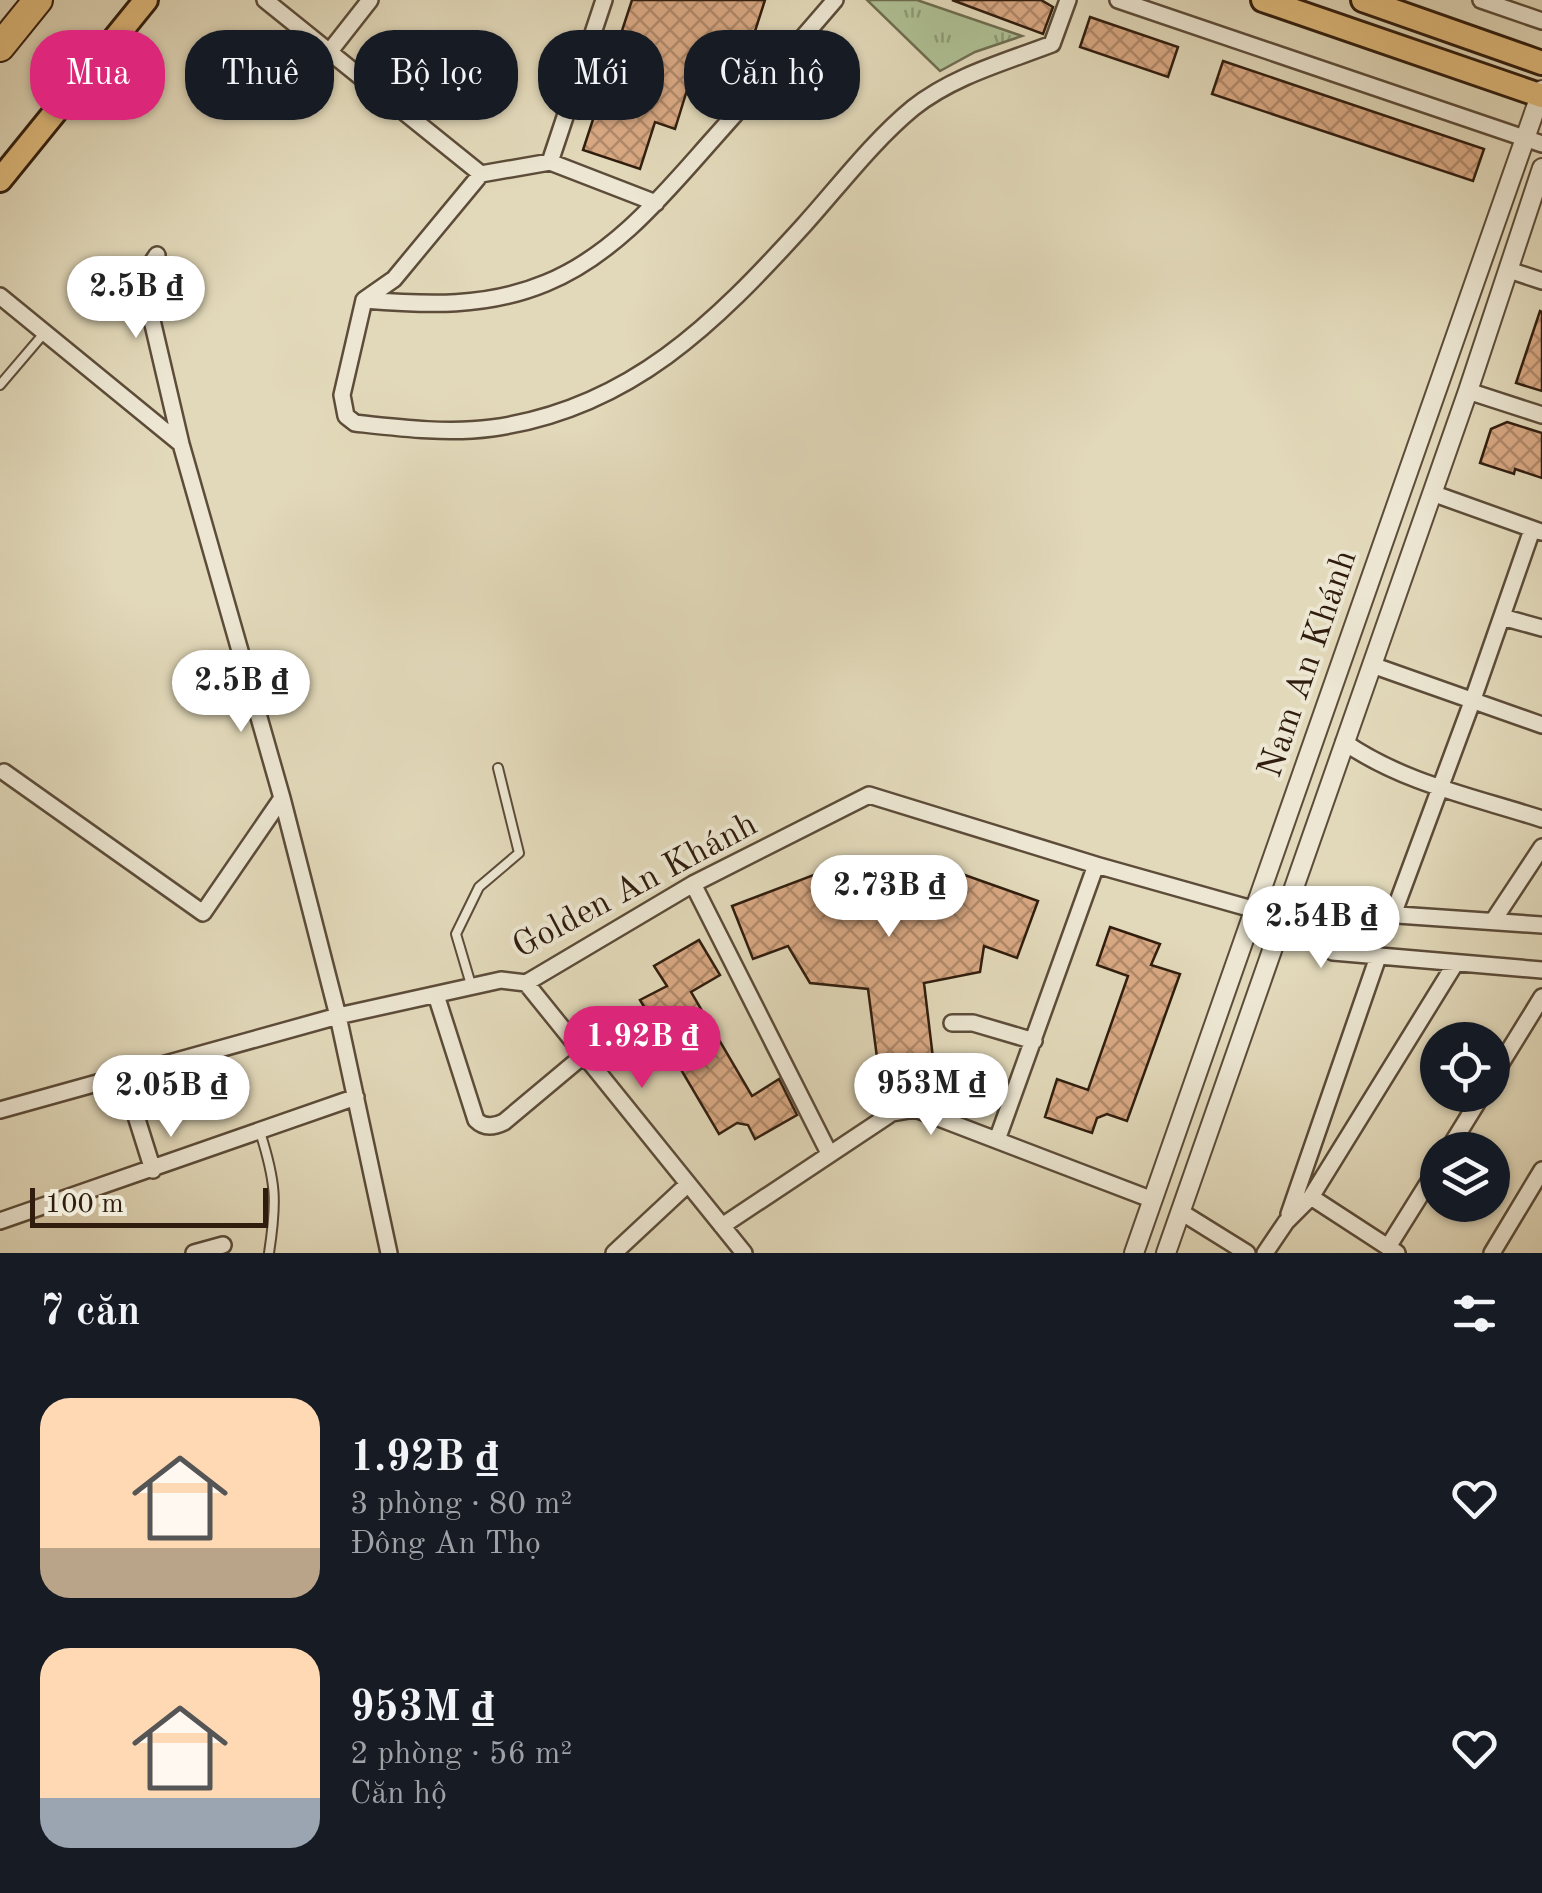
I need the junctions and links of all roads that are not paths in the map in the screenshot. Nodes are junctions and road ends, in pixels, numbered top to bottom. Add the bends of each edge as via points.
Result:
1 (38, 0) edge
2 (146, 0) edge
3 (265, 0) edge
4 (370, 0) edge
5 (604, 0) edge
6 (834, 0) edge
7 (1068, 0) edge
8 (1118, 0) edge
9 (1263, 0) edge
10 (1363, 0) edge
11 (1481, 0) edge
12 (1542, 21) edge
13 (303, 30) edge
14 (334, 46) edge
15 (0, 47) edge
16 (334, 54) edge
17 (1542, 63) edge
18 (1541, 94) edge
19 (1534, 141) edge
20 (550, 162) junction
21 (1542, 168) edge
22 (481, 174) junction
23 (0, 180) edge
24 (656, 202) junction
25 (157, 255) dead end
26 (1509, 270) junction
27 (1542, 281) edge
28 (0, 296) edge
29 (364, 300) junction
30 (1458, 327) junction
31 (46, 331) junction
32 (1486, 337) junction
33 (0, 385) edge
34 (1468, 390) junction
35 (1542, 415) edge
36 (181, 444) junction
37 (1432, 492) junction
38 (1537, 531) edge
39 (1502, 617) junction
40 (1542, 628) edge
41 (1372, 666) junction
42 (1472, 702) junction
43 (1542, 725) edge
44 (1344, 742) junction
45 (498, 768) dead end
46 (4, 772) dead end
47 (1440, 787) junction
48 (282, 798) junction
49 (1542, 820) edge
50 (1542, 846) edge
51 (1096, 865) junction
52 (694, 884) junction
53 (1255, 908) junction
54 (1394, 912) junction
55 (1291, 920) junction
56 (1493, 921) junction
57 (1542, 924) edge
58 (1378, 957) junction
59 (1455, 964) junction
60 (1542, 970) edge
61 (526, 982) junction
62 (472, 988) junction
63 (436, 995) junction
64 (1542, 997) edge
65 (338, 1016) junction
66 (952, 1023) dead end
67 (1034, 1040) junction
68 (1510, 1049) edge
69 (584, 1055) junction
70 (124, 1078) junction
71 (356, 1097) junction
72 (0, 1110) edge
73 (260, 1132) junction
74 (997, 1140) junction
75 (830, 1153) junction
76 (153, 1170) junction
77 (1542, 1170) edge
78 (688, 1184) junction
79 (1311, 1196) junction
80 (1420, 1199) edge
81 (1153, 1200) junction
82 (1181, 1212) junction
83 (0, 1221) edge
84 (1286, 1222) junction
85 (722, 1226) junction
86 (224, 1246) dead end
87 (1392, 1250) edge
88 (194, 1253) edge
89 (269, 1253) edge
90 (389, 1253) edge
91 (614, 1253) edge
92 (744, 1253) edge
93 (1134, 1253) edge
94 (1166, 1253) edge
95 (1247, 1253) edge
96 (1265, 1253) edge
97 (1492, 1253) edge

1 - 15 highway
2 - 23 main road
3 - 13 street
4 - 14 street
5 - 20 street
6 - 24 street
7 - 29 street via 1052,44 967,76 914,108 723,311 653,368 595,399 492,428 355,423 346,416 342,395
8 - 19 street
9 - 18 main road
10 - 17 main road
11 - 12 street
16 - 22 street
18 - 19 street, Nam An Khánh
19 - 30 street, Nam An Khánh
20 - 22 street
20 - 24 street
21 - 26 street, Nam An Khánh
22 - 29 street via 394,280
24 - 29 street via 602,249 546,283 464,304
25 - 36 street via 144,286
26 - 27 street
26 - 32 street, Nam An Khánh
28 - 31 street
30 - 32 street
30 - 53 street, Nam An Khánh
31 - 33 lane
31 - 36 street
32 - 34 street, Nam An Khánh
34 - 35 street
34 - 37 street, Nam An Khánh
36 - 48 street
37 - 38 street
37 - 41 street, Nam An Khánh
38 - 39 street
39 - 40 street
39 - 42 street
41 - 42 street
41 - 44 street, Nam An Khánh
42 - 43 street
42 - 47 street
44 - 47 street via 1407,779
44 - 55 street, Nam An Khánh
45 - 62 lane via 519,853 479,887 456,934
46 - 48 street via 203,913
47 - 49 street
47 - 54 street
48 - 65 street
50 - 56 street
51 - 52 street, Golden An Khánh via 869,795
51 - 53 street, Golden An Khánh
51 - 67 street
52 - 61 street, Golden An Khánh
52 - 75 street
53 - 55 street, Golden An Khánh
53 - 81 street, Nam An Khánh
54 - 55 street via 1340,911
54 - 56 street
55 - 58 street via 1333,952
55 - 82 street, Nam An Khánh
56 - 57 street
58 - 59 street
58 - 84 street
59 - 60 street
59 - 79 street
61 - 62 street, Golden An Khánh
61 - 69 street
62 - 63 street, Golden An Khánh
63 - 65 street, Golden An Khánh
63 - 69 street via 481,1124 504,1122
64 - 68 street
65 - 70 street, Golden An Khánh
65 - 71 street
66 - 67 street
67 - 74 street
69 - 78 street
70 - 72 street, Golden An Khánh
70 - 76 street
71 - 73 street
71 - 90 street
73 - 76 street
73 - 89 lane via 276,1196
74 - 75 street via 915,1109 892,1113
74 - 81 street
75 - 85 street
76 - 83 street
77 - 97 street
78 - 85 street
78 - 91 street
79 - 84 street
79 - 87 street
80 - 87 street
81 - 93 street, Nam An Khánh
82 - 94 street, Nam An Khánh
82 - 95 street
84 - 96 street
85 - 92 street
86 - 88 street

